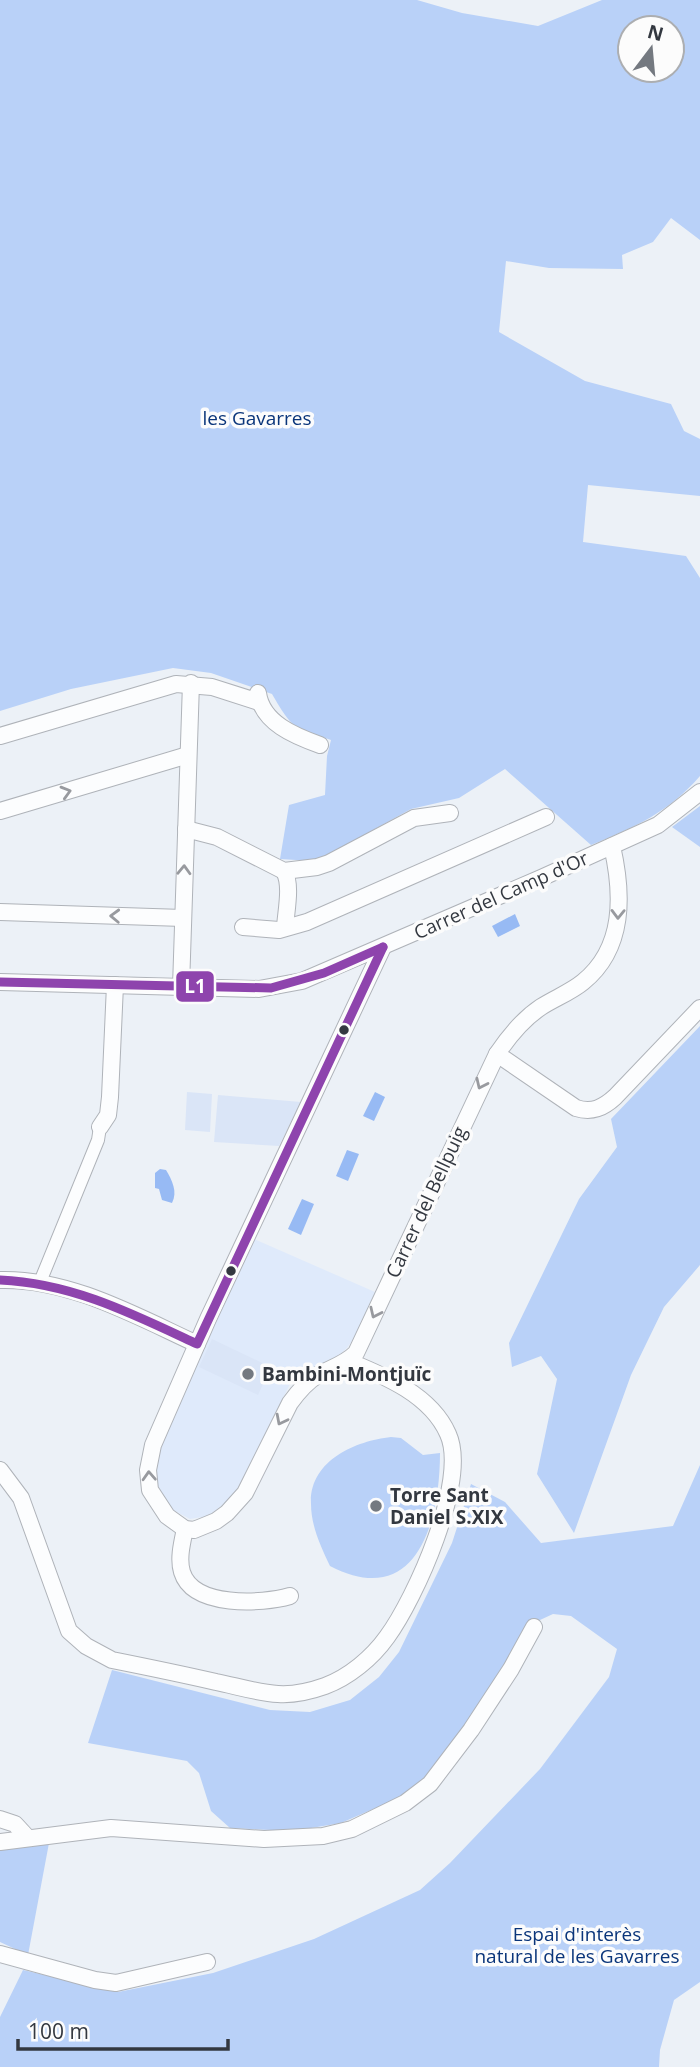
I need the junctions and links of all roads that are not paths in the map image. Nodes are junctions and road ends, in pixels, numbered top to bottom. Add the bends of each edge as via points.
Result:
1 (191, 684) junction
2 (0, 736) edge
3 (320, 745) dead end
4 (188, 755) junction
5 (700, 792) edge
6 (0, 811) edge
7 (450, 813) dead end
8 (546, 817) dead end
9 (186, 829) junction
10 (612, 846) junction
11 (284, 871) junction
12 (0, 912) edge
13 (183, 918) junction
14 (243, 927) dead end
15 (285, 927) junction
16 (383, 947) junction
17 (0, 982) edge
18 (114, 985) junction
19 (181, 987) junction
20 (700, 1008) edge
21 (497, 1054) junction
22 (100, 1127) joint
23 (0, 1280) edge
24 (40, 1282) junction
25 (197, 1344) junction
26 (348, 1361) junction
27 (0, 1470) edge
28 (185, 1529) junction
29 (290, 1596) dead end
30 (534, 1627) dead end
31 (0, 1819) edge
32 (27, 1837) junction
33 (0, 1842) edge
34 (0, 1954) edge
35 (207, 1962) dead end

1 - 2 street via 166,686
1 - 3 street via 258,696 264,712 276,723
1 - 4 street
6 -> 4 street
4 - 9 street
5 - 10 street, Carrer del Camp d'Or via 658,825
7 - 11 street via 414,818 329,863
8 - 15 street via 319,917
9 - 11 street via 216,837
13 -> 9 street
10 - 16 street, Carrer del Camp d'Or
10 -> 21 street, Carrer del Bellpuig via 619,914 603,962 583,982 531,1014
11 - 15 street via 288,884
13 -> 12 street
13 - 19 street
14 - 15 street
16 - 19 street, Carrer del Camp d'Or via 286,985
16 - 25 street
17 - 18 street, Carrer del Camp d'Or
18 - 19 street, Carrer del Camp d'Or
18 - 22 street via 110,1097 108,1115
20 - 21 street via 615,1097 590,1111 576,1108
21 -> 26 street, Carrer del Bellpuig via 362,1343
22 - 24 street
23 - 24 street
24 - 25 street via 102,1301
28 -> 25 street via 167,1516 154,1498 148,1470 153,1445
26 - 27 street via 399,1385 426,1404 450,1437 453,1460 441,1527 399,1618 360,1665 325,1686 279,1694 99,1655 69,1631 20,1498
26 -> 28 street via 298,1391 237,1504 216,1521
28 - 29 street via 181,1570 190,1586 240,1602
30 - 32 street via 511,1669 435,1779 405,1803 352,1829 283,1839 111,1828
31 - 32 street via 15,1824
32 - 33 street
34 - 35 street via 116,1983

